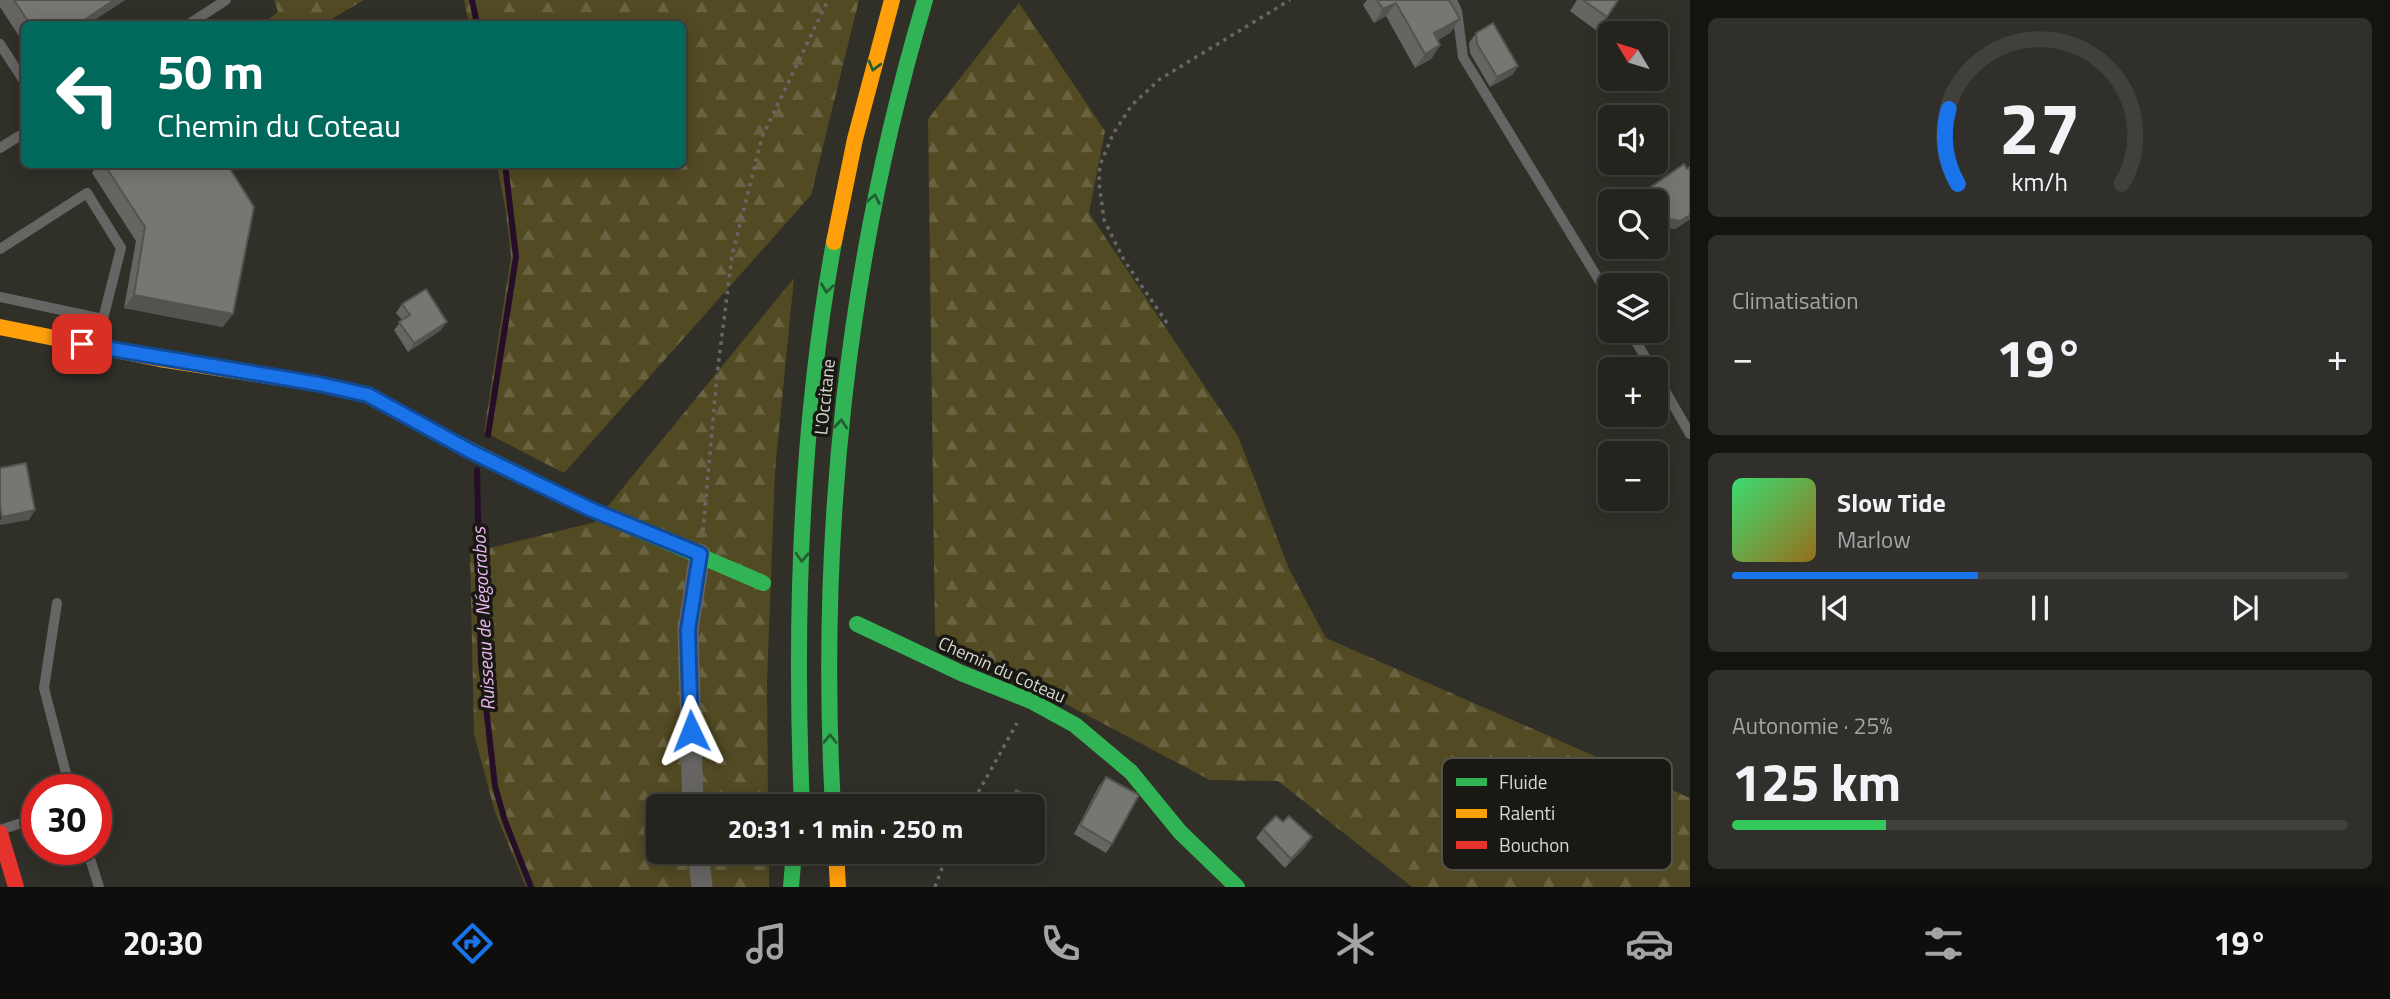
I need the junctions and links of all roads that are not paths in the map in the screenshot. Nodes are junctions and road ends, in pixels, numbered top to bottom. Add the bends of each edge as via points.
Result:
1 (226, 0) edge
2 (892, 0) edge
3 (925, 0) edge
4 (1452, 0) edge
5 (194, 21) edge
6 (0, 44) edge
7 (21, 76) edge
8 (21, 135) edge
9 (0, 148) edge
10 (0, 249) edge
11 (1598, 278) edge
12 (0, 298) edge
13 (0, 327) edge
14 (1668, 395) edge
15 (1690, 433) edge
16 (700, 554) junction
17 (763, 583) dead end
18 (57, 603) dead end
19 (857, 624) dead end
20 (800, 762) junction
21 (66, 774) edge
22 (694, 794) edge
23 (798, 794) edge
24 (801, 794) edge
25 (832, 794) edge
26 (21, 824) edge
27 (0, 831) edge
28 (699, 864) edge
29 (793, 864) edge
30 (806, 864) edge
31 (837, 864) edge
32 (93, 865) edge
33 (16, 887) edge
34 (99, 887) edge
35 (702, 887) edge
36 (791, 887) edge
37 (807, 887) edge
38 (838, 887) edge
39 (1237, 887) edge

1 - 5 lane
2 -> 20 main road, L'Occitane via 845,185 814,380 803,502
25 -> 3 main road, L'Occitane via 830,625 844,388 875,193
4 - 11 lane via 1463,57
6 - 7 lane
8 - 9 lane
10 - 12 lane via 87,194 121,248 103,319
13 - 16 main road via 368,395 590,509
14 - 15 lane
16 - 17 main road
16 - 22 street via 688,630
18 - 21 lane via 44,688
19 - 39 main road, Chemin du Coteau via 1075,725 1131,772 1180,832
20 - 23 main road
20 - 24 main road, L'Occitane
26 - 27 lane
27 - 33 main road
28 - 35 street
29 - 36 main road
30 - 37 main road
31 - 38 main road
32 - 34 lane

